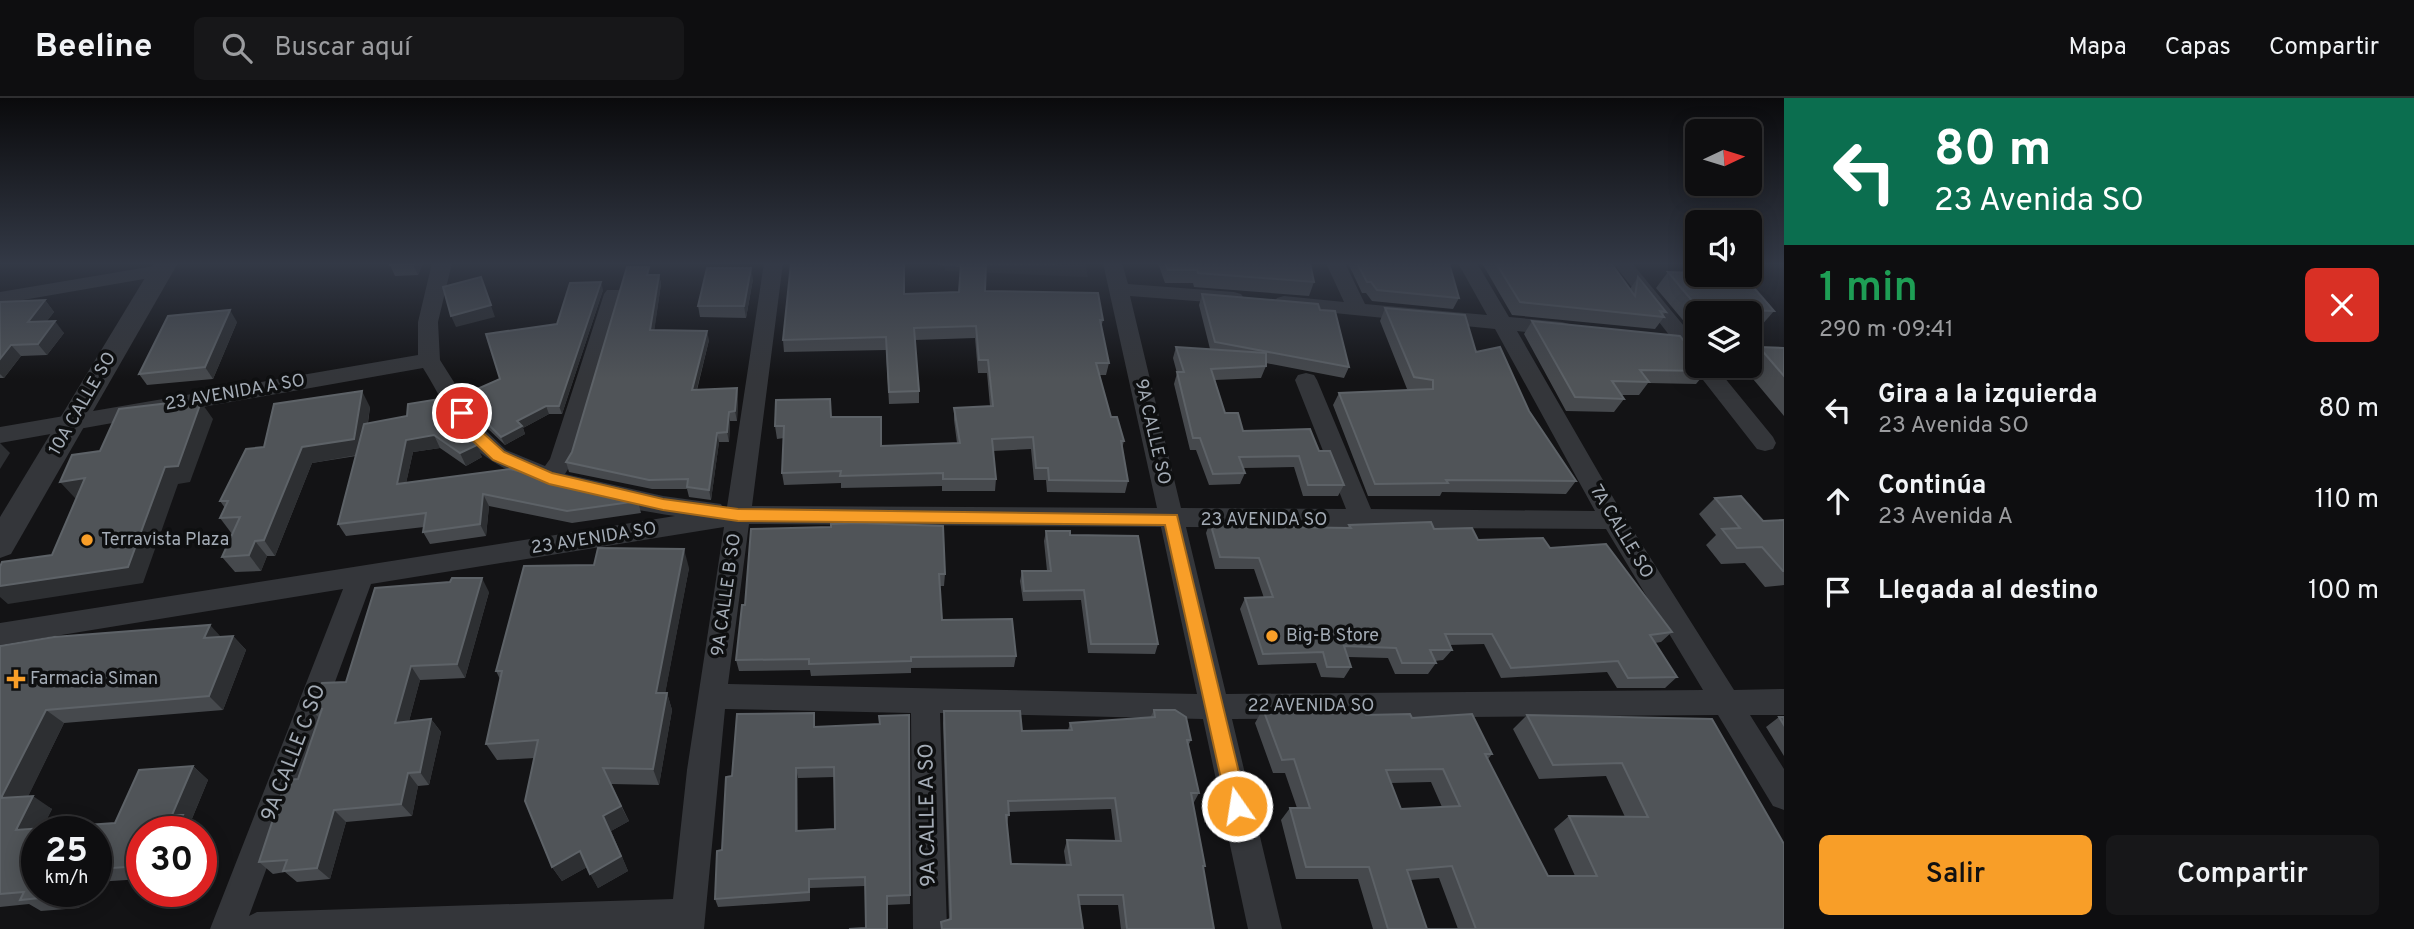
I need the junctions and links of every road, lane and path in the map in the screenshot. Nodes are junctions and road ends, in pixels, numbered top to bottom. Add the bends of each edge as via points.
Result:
1 (143, 302) edge
2 (433, 302) edge
3 (611, 302) edge
4 (764, 302) edge
5 (1122, 302) edge
6 (1280, 302) edge
7 (1354, 302) edge
8 (1490, 302) edge
9 (1653, 302) edge
10 (1357, 308) junction
11 (1502, 323) junction
12 (1580, 331) edge
13 (1658, 338) edge
14 (1684, 341) joint
15 (429, 360) junction
16 (1714, 378) edge
17 (1306, 380) dead end
18 (73, 420) junction
19 (0, 435) edge
20 (1765, 443) dead end
21 (549, 478) junction
22 (738, 515) junction
23 (1172, 519) junction
24 (1363, 520) junction
25 (1613, 520) junction
26 (0, 545) edge
27 (361, 577) junction
28 (0, 634) edge
29 (713, 696) junction
30 (925, 700) junction
31 (1728, 702) junction
32 (1784, 702) edge
33 (1214, 707) junction
34 (1784, 796) edge
35 (687, 922) edge
36 (227, 929) edge
37 (257, 929) edge
38 (930, 929) edge
39 (1265, 929) edge

1 - 18 street, 10A CALLE SO
2 - 15 street
3 - 21 street via 561,461
4 - 22 street, 9A CALLE B SO
5 - 23 street, 9A CALLE SO
6 - 10 street
7 - 10 street
8 - 11 street, 7A CALLE SO
9 - 14 street
10 - 11 street
11 - 12 street
11 - 25 street, 7A CALLE SO
13 - 14 street
15 - 18 street, 23 AVENIDA A SO
15 - 21 street via 475,434 498,456
16 - 20 street
17 - 24 street
18 - 19 street, 23 AVENIDA A SO
18 - 26 street, 10A CALLE SO
21 - 22 street via 663,505
22 - 23 street, 23 AVENIDA SO
22 - 27 street, 23 AVENIDA SO
22 - 29 street, 9A CALLE B SO
23 - 24 street, 23 AVENIDA SO
23 - 33 street, 9A CALLE SO
24 - 25 street, 23 AVENIDA SO
25 - 31 street, 7A CALLE SO
27 - 28 street, 23 AVENIDA SO
27 - 36 street, 9A CALLE C SO
29 - 30 street, 22 AVENIDA SO
29 - 35 street, 9A CALLE B SO
30 - 33 street, 22 AVENIDA SO
30 - 38 street, 9A CALLE A SO
31 - 32 street, 22 AVENIDA SO
31 - 33 street, 22 AVENIDA SO
31 - 34 street, 7A CALLE SO
33 - 39 street, 9A CALLE SO
35 - 37 street

